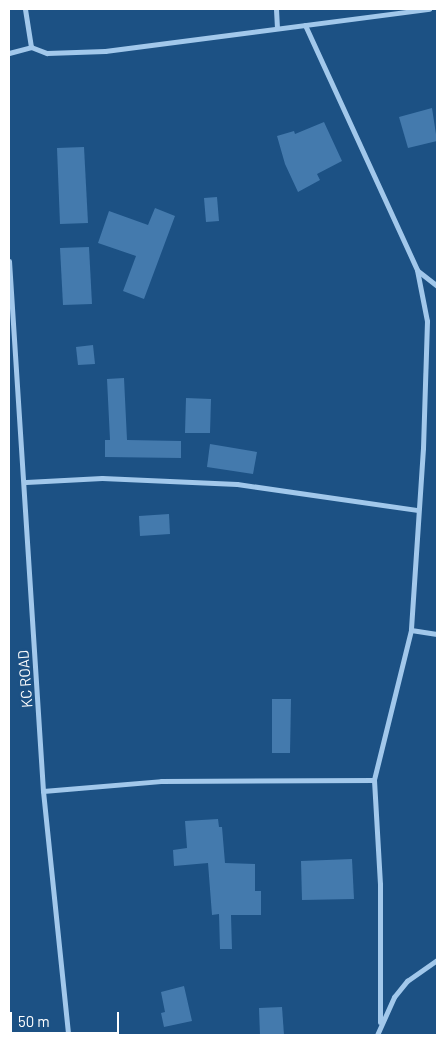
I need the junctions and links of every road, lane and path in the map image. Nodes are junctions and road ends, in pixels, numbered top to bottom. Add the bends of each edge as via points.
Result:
1 (25, 9) edge
2 (276, 9) edge
3 (430, 9) edge
4 (305, 25) junction
5 (277, 28) junction
6 (31, 47) junction
7 (9, 54) edge
8 (9, 261) edge
9 (417, 270) junction
10 (437, 286) edge
11 (10, 323) edge
12 (26, 482) junction
13 (418, 510) junction
14 (411, 630) junction
15 (437, 634) edge
16 (374, 780) junction
17 (43, 791) junction
18 (437, 960) edge
19 (380, 1022) junction
20 (68, 1035) edge
21 (377, 1035) edge

1 - 6 street
2 - 5 street
3 - 4 street
4 - 5 street
4 - 9 street
5 - 6 street via 105,50 46,53
6 - 7 street
8 - 11 street, KC ROAD
9 - 10 street
9 - 13 street via 427,321
11 - 12 street, KC ROAD
12 - 13 street via 102,478 228,483
12 - 17 street, KC ROAD
13 - 14 street
14 - 15 street
14 - 16 street
16 - 17 street via 181,781
16 - 19 street via 380,884
17 - 20 street, KC ROAD
18 - 19 street via 407,981 394,996
19 - 21 street

